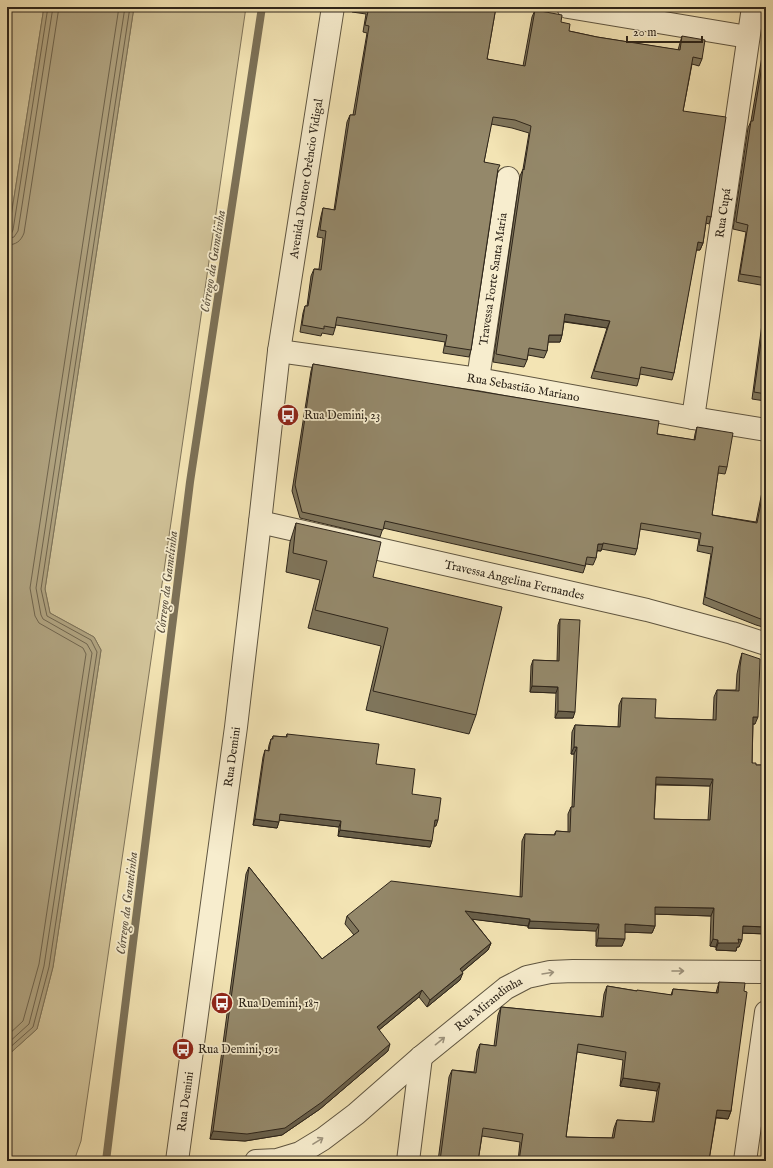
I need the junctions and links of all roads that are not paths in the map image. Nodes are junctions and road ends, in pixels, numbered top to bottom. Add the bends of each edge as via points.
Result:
1 (333, 7) edge
2 (568, 7) edge
3 (752, 7) edge
4 (748, 37) junction
5 (508, 178) dead end
6 (279, 351) junction
7 (478, 379) junction
8 (693, 418) junction
9 (766, 430) edge
10 (260, 522) junction
11 (766, 644) edge
12 (766, 972) edge
13 (766, 1012) edge
14 (421, 1057) junction
15 (178, 1161) edge
16 (256, 1161) edge
17 (408, 1161) edge
18 (745, 1161) edge

1 - 6 street, Avenida Doutor Orêncio Vidigal
2 - 4 street
3 - 4 street, Rua Cupá
4 - 8 street, Rua Cupá
5 - 7 street, Travessa Forte Santa Maria
6 - 7 street, Rua Sebastião Mariano
6 - 10 street, Rua Demini
7 - 8 street, Rua Sebastião Mariano
8 - 9 street, Rua Sebastião Mariano
10 - 11 street, Travessa Angelina Fernandes via 647,610
10 - 15 street, Rua Demini via 235,735
14 -> 12 street, Rua Mirandinha via 506,988 527,977 574,970
13 - 18 street
16 -> 14 street, Rua Mirandinha via 277,1160 300,1153 323,1139 356,1114
14 - 17 street

